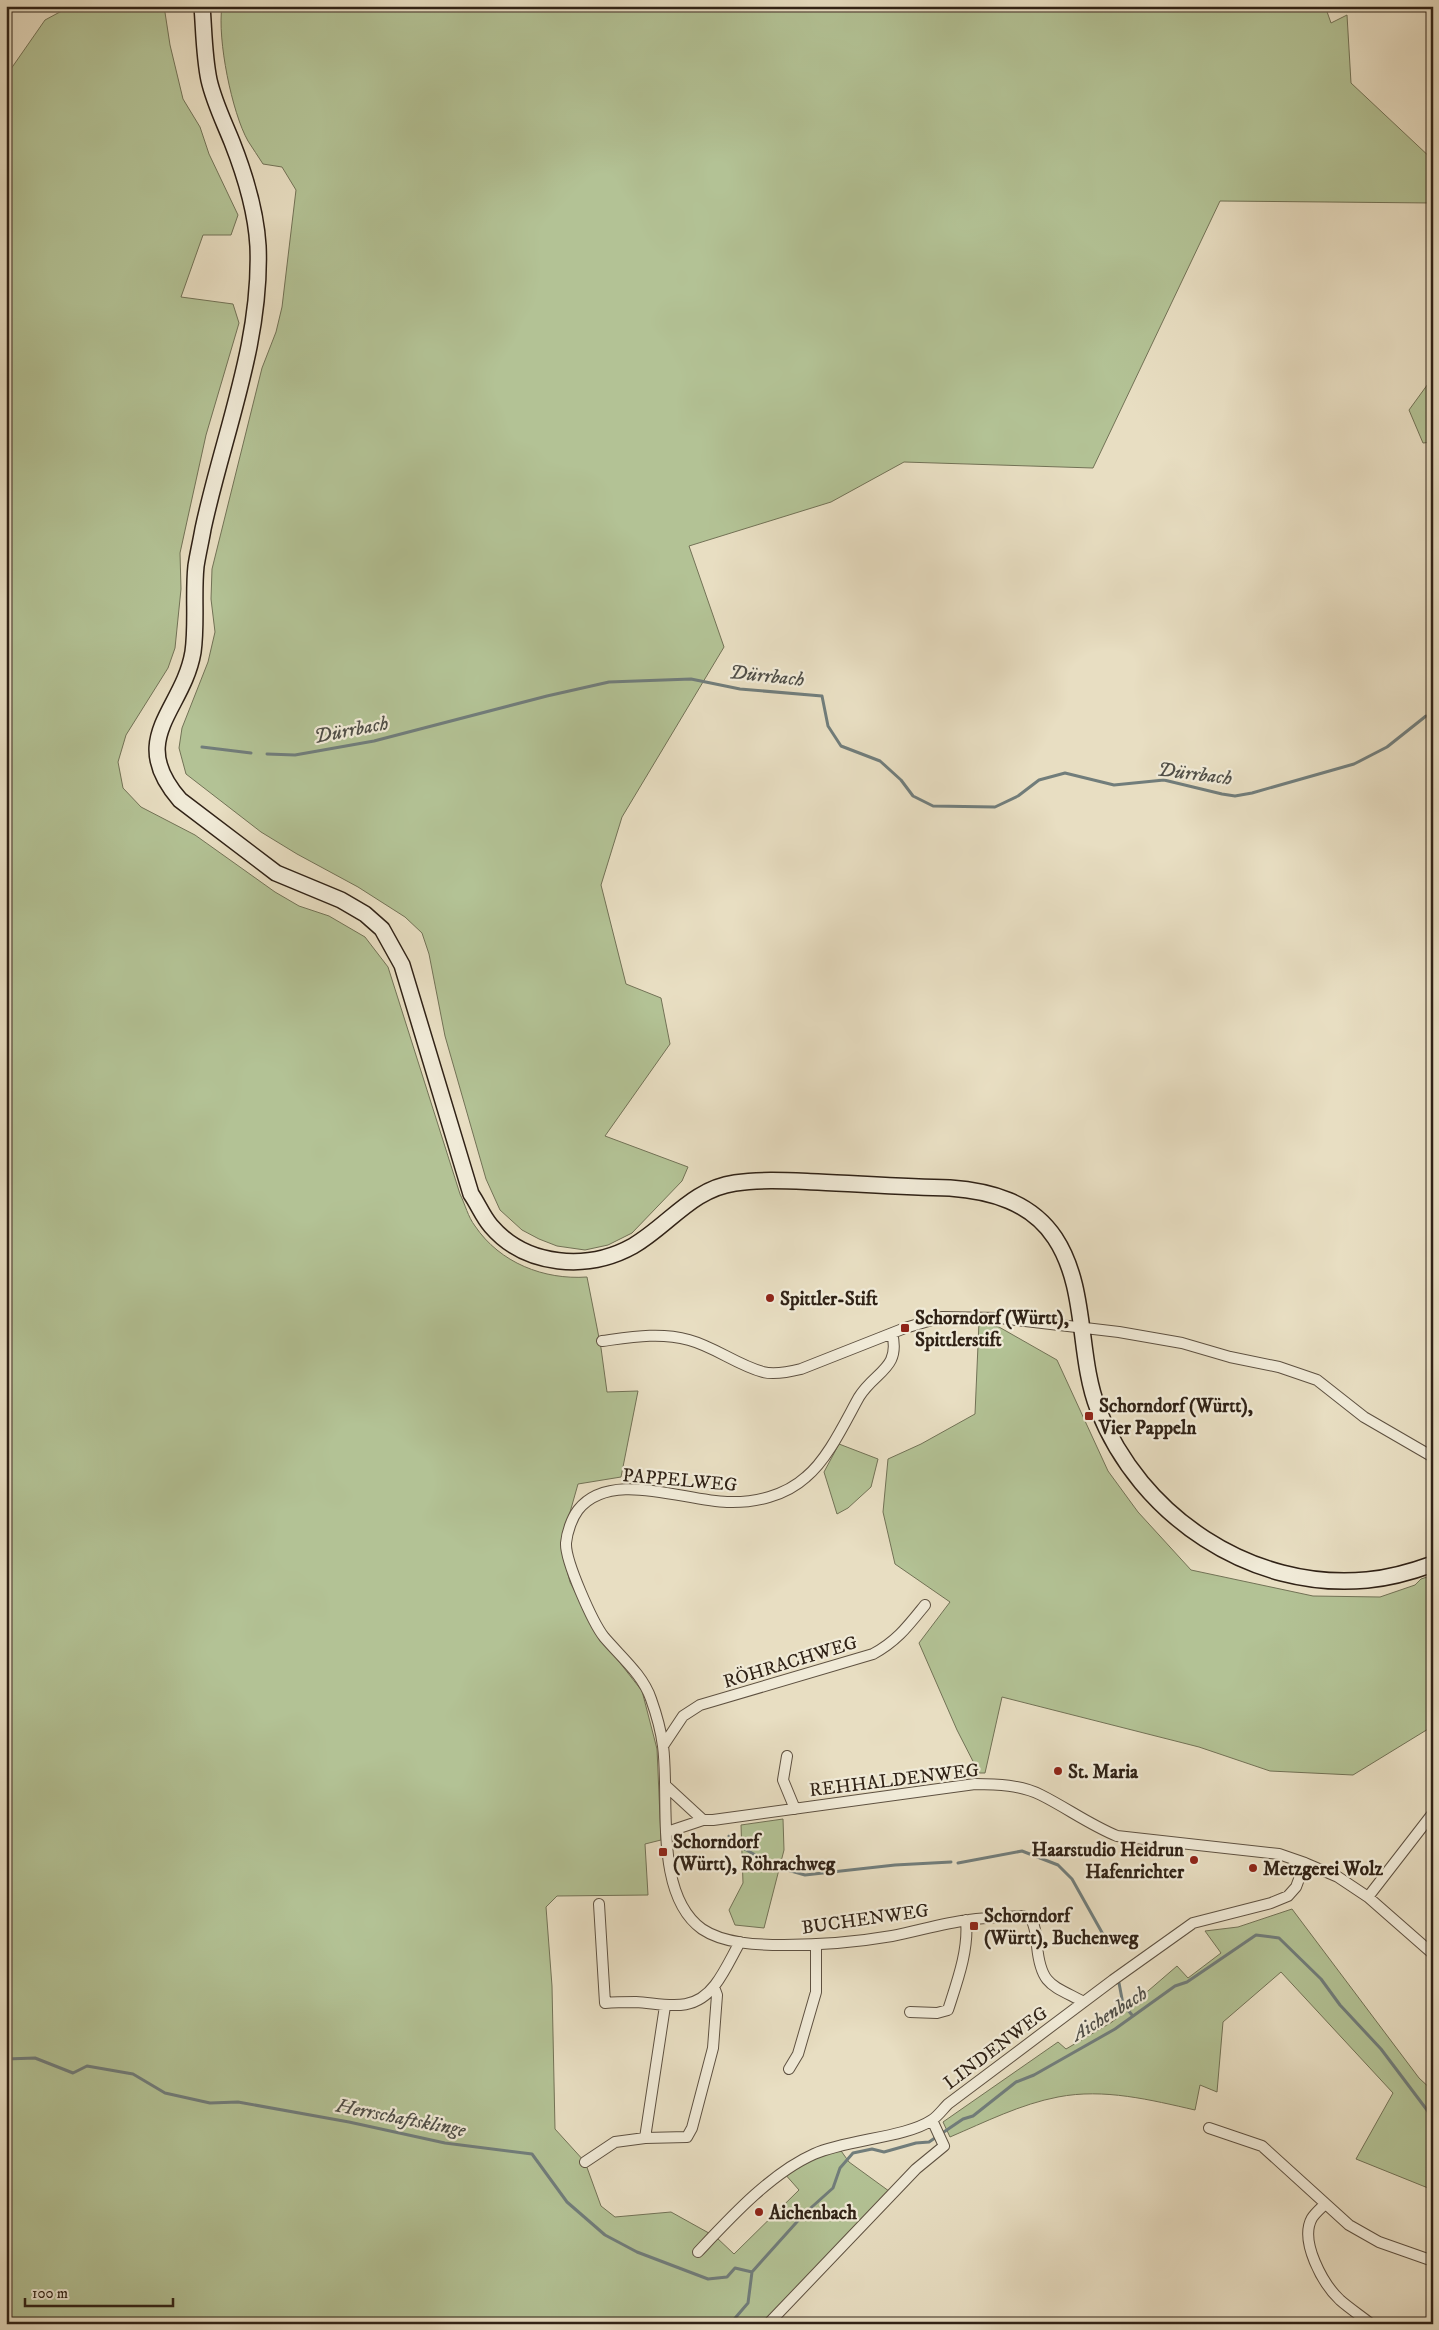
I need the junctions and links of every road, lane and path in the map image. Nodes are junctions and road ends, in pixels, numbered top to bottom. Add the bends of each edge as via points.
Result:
1 (202, 6) edge
2 (1080, 1328) junction
3 (892, 1332) junction
4 (602, 1341) dead end
5 (1433, 1457) edge
6 (1433, 1564) edge
7 (925, 1605) dead end
8 (664, 1746) junction
9 (787, 1756) dead end
10 (665, 1785) junction
11 (795, 1809) junction
12 (1433, 1812) edge
13 (703, 1820) junction
14 (667, 1832) junction
15 (1305, 1863) junction
16 (1368, 1897) junction
17 (599, 1904) dead end
18 (966, 1920) junction
19 (740, 1942) junction
20 (816, 1945) junction
21 (1431, 1948) edge
22 (714, 1987) junction
23 (1084, 2002) junction
24 (665, 2006) junction
25 (910, 2012) dead end
26 (789, 2069) dead end
27 (932, 2120) junction
28 (1209, 2128) dead end
29 (645, 2138) junction
30 (585, 2162) dead end
31 (1325, 2204) junction
32 (698, 2252) dead end
33 (1433, 2261) edge
34 (768, 2324) edge
35 (1371, 2324) edge

1 - 2 main road via 209,80 249,193 258,243 258,282 250,344 196,567 192,654 160,728 159,767 167,785 180,800 276,873 341,900 382,929 402,966 471,1194 491,1226 530,1254 584,1263 607,1258 634,1245 705,1192 734,1183 768,1180 977,1190 1012,1200 1032,1214 1055,1238 1072,1274
2 - 3 street via 1000,1318 942,1317
2 - 5 street via 1182,1343 1317,1380 1364,1417
2 - 6 main road via 1094,1396 1114,1443 1140,1481 1189,1529 1233,1555 1271,1569 1317,1579 1366,1580 1411,1572
3 - 4 street via 784,1373 764,1372 697,1342 675,1337 660,1335
3 - 8 street, PAPPELWEG via 894,1359 864,1390 817,1466 789,1489 758,1500 725,1502 633,1489 615,1490 598,1493 586,1500 576,1512 566,1544 569,1562 602,1634 644,1683 652,1699
7 - 8 street, RÖHRACHWEG via 890,1645 873,1654 700,1706 684,1716
8 - 10 street, PAPPELWEG
9 - 11 street, REHHALDENWEG via 783,1780
10 - 13 street
10 - 14 street, PAPPELWEG
11 - 13 street, REHHALDENWEG
11 - 15 street, REHHALDENWEG via 975,1784 1006,1785 1039,1794 1093,1826 1117,1836 1279,1854
12 - 16 street
13 - 14 street, REHHALDENWEG
14 - 19 street, BUCHENWEG via 679,1899 691,1919 704,1930
15 - 16 street, REHHALDENWEG
15 - 23 street, LINDENWEG via 1296,1887 1288,1896 1193,1923
16 - 21 street, REHHALDENWEG
17 - 24 street via 606,2002
18 - 20 street, BUCHENWEG via 891,1936
18 - 23 street, BUCHENWEG via 1023,1916 1031,1919 1036,1926 1039,1966 1043,1975 1052,1985
18 - 25 street via 964,1952 948,2010
19 - 20 street, BUCHENWEG
19 - 22 street
20 - 26 street via 816,1992 798,2054
22 - 24 street via 698,2000 685,2005
22 - 29 street via 717,1995 713,2048 692,2128 687,2137
23 - 27 street, LINDENWEG via 948,2104
24 - 29 street
27 - 32 street, LINDENWEG via 917,2127 835,2146 798,2162 772,2180
27 - 34 street via 944,2146 916,2169
28 - 31 street via 1262,2146
29 - 30 street via 614,2142
31 - 33 street via 1349,2225 1379,2242
31 - 35 street via 1311,2219 1308,2236 1312,2256 1338,2299

